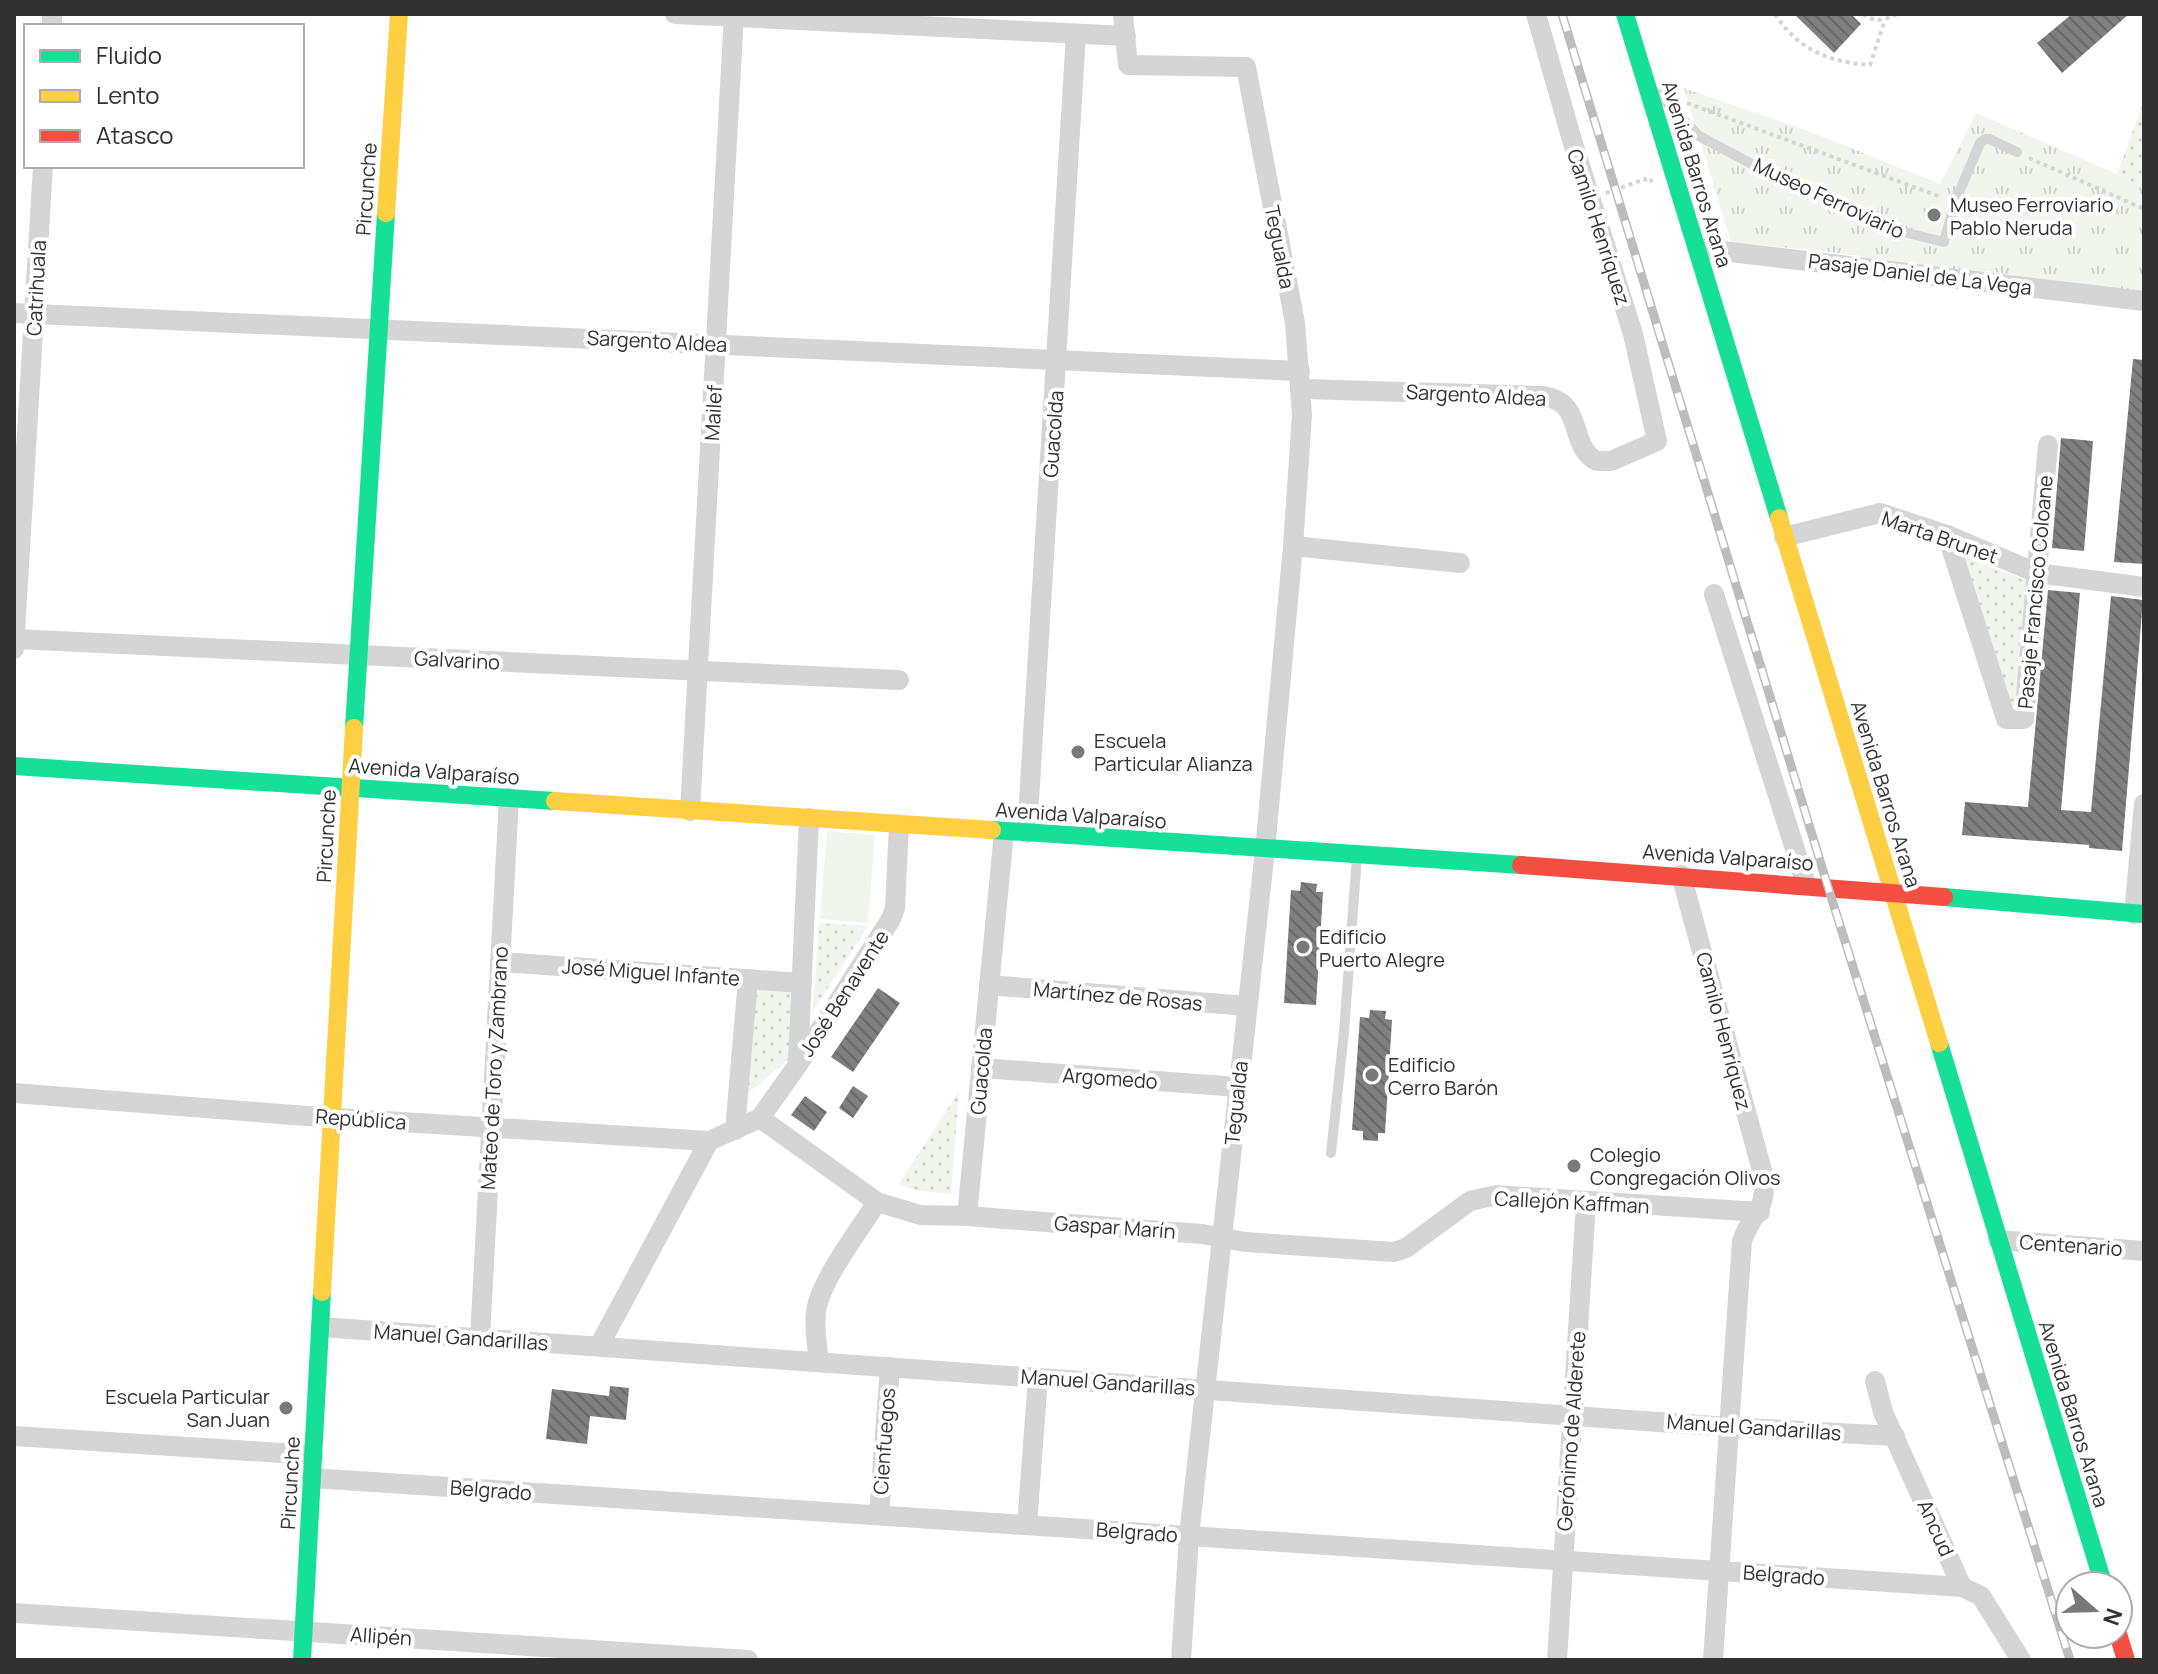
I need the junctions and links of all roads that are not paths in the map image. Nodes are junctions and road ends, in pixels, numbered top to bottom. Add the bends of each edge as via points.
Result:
1 (399, 14) edge
2 (675, 14) edge
3 (1123, 14) edge
4 (1536, 14) edge
5 (1625, 14) edge
6 (734, 16) edge
7 (1076, 34) junction
8 (1126, 36) junction
9 (1646, 83) junction
10 (2017, 152) road end
11 (43, 168) edge
12 (1697, 248) junction
13 (2144, 301) edge
14 (24, 313) edge
15 (379, 328) junction
16 (717, 344) junction
17 (1057, 358) junction
18 (1301, 380) junction
19 (1657, 441) joint
20 (2048, 445) dead end
21 (1947, 535) junction
22 (1784, 537) junction
23 (1293, 546) junction
24 (1460, 563) dead end
25 (2037, 573) junction
26 (2144, 587) edge
27 (1714, 594) dead end
28 (14, 639) edge
29 (14, 650) edge
30 (358, 655) junction
31 (698, 672) junction
32 (899, 680) dead end
33 (14, 766) edge
34 (351, 788) junction
35 (509, 798) junction
36 (2144, 804) edge
37 (690, 811) junction
38 (809, 818) junction
39 (899, 825) junction
40 (1004, 832) junction
41 (1027, 833) junction
42 (1265, 850) junction
43 (1357, 855) junction
44 (1681, 875) junction
45 (1806, 884) junction
46 (1893, 894) junction
47 (2139, 914) edge
48 (500, 962) junction
49 (748, 979) junction
50 (802, 983) junction
51 (989, 985) junction
52 (1247, 1006) junction
53 (797, 1066) junction
54 (981, 1068) junction
55 (1238, 1087) junction
56 (14, 1093) edge
57 (331, 1117) junction
58 (760, 1118) junction
59 (492, 1128) junction
60 (735, 1130) junction
61 (709, 1141) junction
62 (1331, 1153) dead end
63 (1480, 1197) joint
64 (877, 1202) junction
65 (1586, 1203) junction
66 (1760, 1212) junction
67 (967, 1216) junction
68 (1222, 1238) junction
69 (1998, 1240) junction
70 (2144, 1251) edge
71 (321, 1327) junction
72 (480, 1338) junction
73 (599, 1346) junction
74 (819, 1362) junction
75 (890, 1367) junction
76 (1038, 1378) junction
77 (1875, 1381) dead end
78 (1205, 1389) junction
79 (1572, 1415) junction
80 (1729, 1427) junction
81 (14, 1436) edge
82 (1895, 1436) junction
83 (313, 1455) junction
84 (312, 1478) junction
85 (879, 1515) junction
86 (1027, 1525) junction
87 (1189, 1536) junction
88 (1563, 1560) junction
89 (1719, 1570) junction
90 (2099, 1570) edge
91 (1962, 1587) junction
92 (14, 1613) edge
93 (304, 1631) junction
94 (524, 1653) edge
95 (302, 1660) edge
96 (748, 1660) edge
97 (1181, 1660) edge
98 (1557, 1660) edge
99 (1713, 1660) edge
100 (2021, 1660) edge

1 - 15 main road, Pircunche
2 - 6 street
3 - 8 street
4 - 19 street, Camilo Henríquez via 1633,334
5 - 9 main road, Avenida Barros Arana
6 - 7 street
6 - 16 street, Mailef
7 - 8 street
7 - 17 street, Guacolda
8 - 18 street, Tegualda via 1128,65 1246,67
9 - 10 lane, Museo Ferroviario via 1699,136 1883,227 1944,242 1980,143 1985,139
9 - 12 main road, Avenida Barros Arana
11 - 14 street, Catrihuala
12 - 13 street, Pasaje Daniel de La Vega
12 - 22 main road, Avenida Barros Arana
14 - 15 street, Sargento Aldea
14 - 28 street, Catrihuala
15 - 16 street, Sargento Aldea
15 - 30 main road, Pircunche
16 - 17 street, Sargento Aldea
16 - 31 street, Mailef
17 - 18 street, Sargento Aldea
17 - 41 street, Guacolda
18 - 19 street, Sargento Aldea via 1543,396 1566,407 1584,451 1597,461 1611,461
18 - 23 street, Tegualda
20 - 25 street, Pasaje Francisco Coloane
21 - 22 street, Marta Brunet via 1880,513
21 - 25 street, Marta Brunet
21 - 25 street, Pasaje Francisco Coloane via 2006,719 2024,719
22 - 46 main road, Avenida Barros Arana
23 - 24 street
23 - 42 street, Tegualda
25 - 26 street, Marta Brunet
27 - 45 street
28 - 29 street, Catrihuala
28 - 30 street, Galvarino
30 - 31 street, Galvarino
30 - 34 main road, Pircunche
31 - 32 street, Galvarino
31 - 37 street, Mailef
33 - 34 main road, Avenida Valparaíso
34 - 35 main road, Avenida Valparaíso
34 - 57 main road, Pircunche
35 - 37 main road, Avenida Valparaíso
35 - 48 street, Mateo de Toro y Zambrano
36 - 47 street
37 - 38 main road, Avenida Valparaíso
38 - 39 main road, Avenida Valparaíso
38 - 50 street, José Benavente
39 - 40 main road, Avenida Valparaíso
39 - 53 street, José Benavente via 891,919
40 - 41 main road, Avenida Valparaíso
40 - 51 street, Guacolda
41 - 42 main road, Avenida Valparaíso
42 - 43 main road, Avenida Valparaíso
42 - 52 street, Tegualda
43 - 44 main road, Avenida Valparaíso
43 - 62 lane
44 - 45 main road, Avenida Valparaíso
44 - 66 street, Camilo Henríquez via 1763,1174 1766,1192
45 - 46 main road, Avenida Valparaíso
46 - 47 main road, Avenida Valparaíso
46 - 69 main road, Avenida Barros Arana
48 - 49 street, José Miguel Infante
48 - 59 street, Mateo de Toro y Zambrano
49 - 50 street, José Miguel Infante
49 - 60 street
50 - 53 street, José Benavente
51 - 52 street, Martínez de Rosas
51 - 54 street, Guacolda
52 - 55 street, Tegualda
53 - 58 street, José Benavente
54 - 55 street, Argomedo
54 - 67 street, Guacolda
55 - 68 street, Tegualda
56 - 57 street, República
57 - 59 street, República
57 - 71 main road, Pircunche
58 - 60 street, José Benavente
58 - 64 street, Gaspar Marín
59 - 61 street, República
59 - 72 street, Mateo de Toro y Zambrano
60 - 61 street, José Benavente
61 - 73 street
63 - 65 street, Callejón Kaffman
63 - 68 street, Gaspar Marín via 1394,1252
64 - 67 street, Gaspar Marín via 920,1215
64 - 74 street via 816,1309
65 - 66 street, Callejón Kaffman
65 - 79 street, Gerónimo de Alderete
66 - 80 street, Camilo Henríquez via 1742,1241
67 - 68 street, Gaspar Marín
68 - 78 street, Tegualda
69 - 70 street, Centenario
69 - 90 main road, Avenida Barros Arana
71 - 72 street, Manuel Gandarillas
71 - 83 main road, Pircunche
72 - 73 street, Manuel Gandarillas
73 - 74 street, Manuel Gandarillas
74 - 75 street, Manuel Gandarillas
75 - 76 street, Manuel Gandarillas
75 - 85 street, Cienfuegos
76 - 78 street, Manuel Gandarillas
76 - 86 street
77 - 82 street, Ancud
78 - 79 street, Manuel Gandarillas
78 - 87 street, Tegualda
79 - 80 street, Manuel Gandarillas
79 - 88 street, Gerónimo de Alderete
80 - 82 street, Manuel Gandarillas
80 - 89 street, Camilo Henríquez
81 - 83 street
82 - 91 street, Ancud
83 - 84 main road, Pircunche
84 - 85 street, Belgrado
84 - 93 main road, Pircunche
85 - 86 street, Belgrado
86 - 87 street, Belgrado
87 - 88 street, Belgrado
87 - 97 street, Tegualda
88 - 89 street, Belgrado
88 - 98 street, Gerónimo de Alderete
89 - 91 street, Belgrado
89 - 99 street, Camilo Henríquez
91 - 100 street, Ancud via 1981,1596
92 - 93 street, Allipén
93 - 94 street, Allipén
93 - 95 main road, Pircunche
94 - 96 street, Allipén

